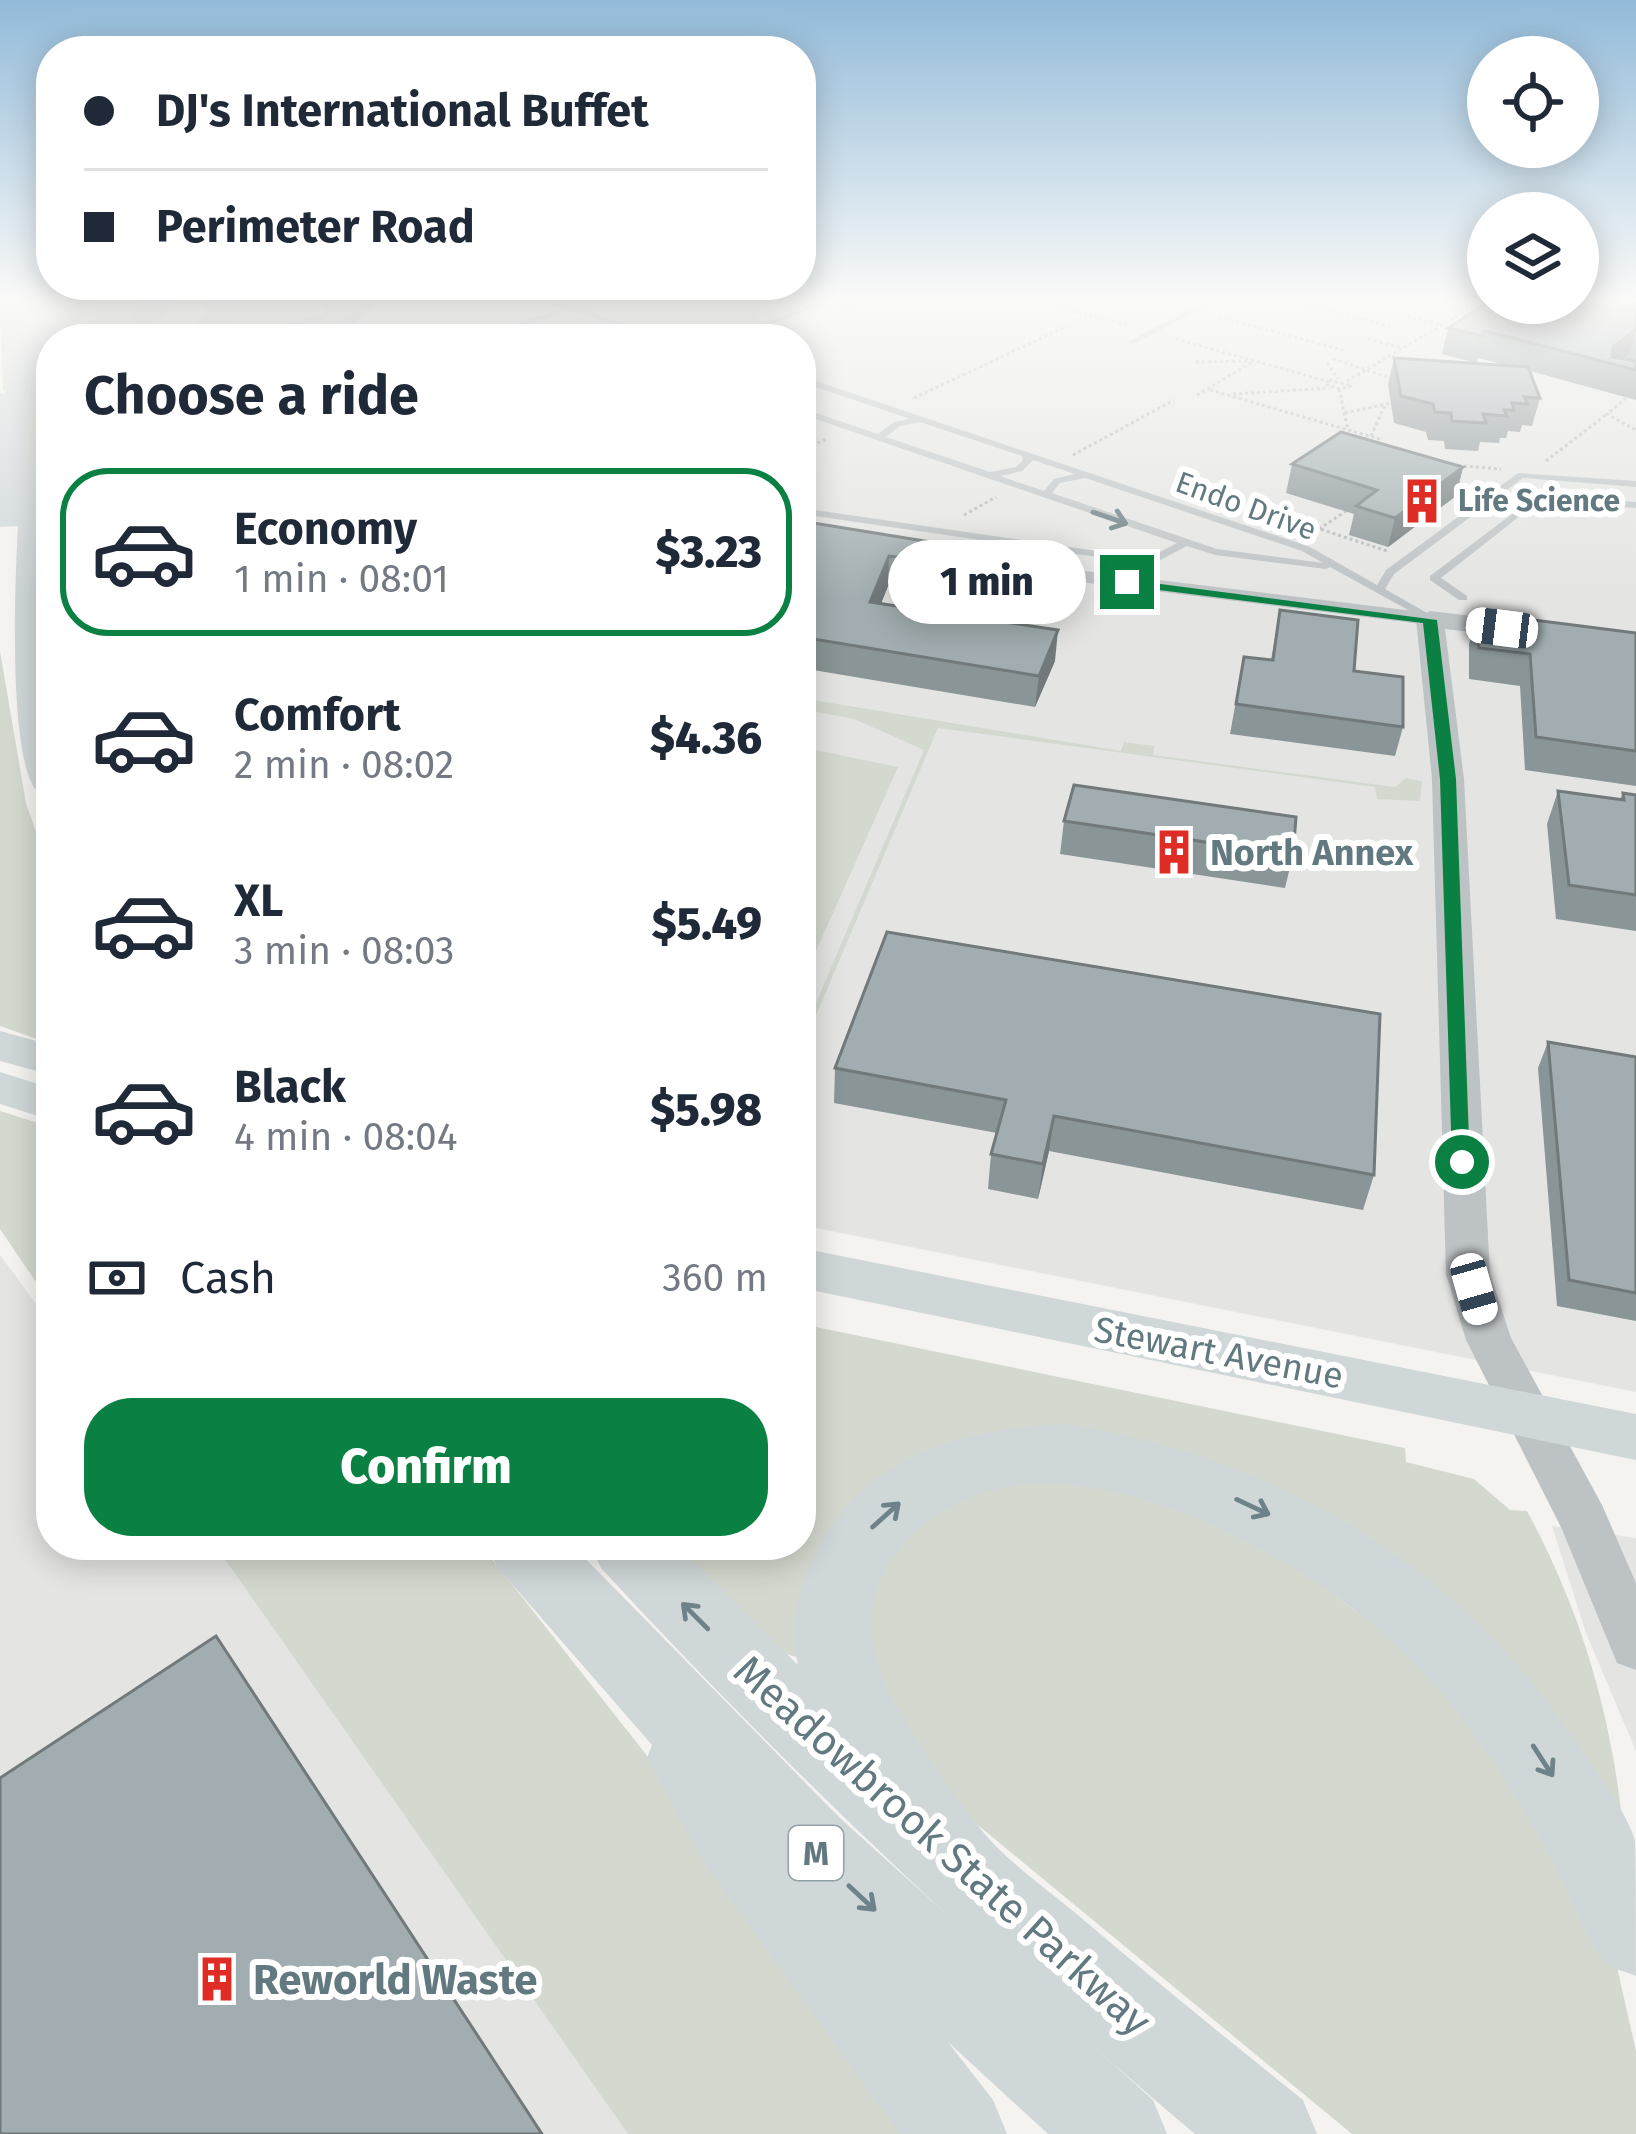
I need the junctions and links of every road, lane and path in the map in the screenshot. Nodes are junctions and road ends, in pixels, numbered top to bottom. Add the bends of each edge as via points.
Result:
1 (1626, 398) edge
2 (861, 399) edge
3 (912, 399) edge
4 (1239, 399) edge
5 (1341, 399) edge
6 (1174, 400) dead end
7 (1399, 402) edge
8 (898, 405) dead end
9 (1385, 405) junction
10 (1345, 413) junction
11 (1606, 414) junction
12 (4, 416) edge
13 (816, 416) edge
14 (923, 418) junction
15 (1348, 430) junction
16 (1636, 430) edge
17 (841, 432) dead end
18 (1370, 436) junction
19 (879, 438) junction
20 (816, 444) edge
21 (1365, 446) edge
22 (1025, 453) junction
23 (1063, 460) dead end
24 (1444, 464) edge
25 (1514, 470) dead end
26 (1532, 471) dead end
27 (1088, 475) junction
28 (987, 476) junction
29 (1636, 484) edge
30 (1008, 491) dead end
31 (1046, 495) junction
32 (1357, 503) edge
33 (1636, 505) edge
34 (1247, 506) dead end
35 (816, 514) edge
36 (36, 526) edge
37 (1319, 529) junction
38 (933, 533) junction
39 (1184, 543) junction
40 (868, 550) edge
41 (1398, 555) dead end
42 (1331, 567) junction
43 (36, 571) edge
44 (1379, 592) junction
45 (1447, 609) junction
46 (1550, 633) edge
47 (36, 673) edge
48 (0, 1046) edge
49 (36, 1056) edge
50 (0, 1088) edge
51 (36, 1099) edge
52 (816, 1271) edge
53 (1525, 1414) junction
54 (1636, 1436) edge
55 (537, 1560) edge
56 (642, 1560) edge
57 (1636, 1646) edge
58 (631, 1666) junction
59 (953, 1863) junction
60 (1636, 1932) edge
61 (959, 2134) edge
62 (1119, 2134) edge
63 (1269, 2134) edge

1 - 11 path
2 - 14 lane, Endo Drive
3 - 8 path
4 - 15 path
5 - 10 path
6 - 23 path
7 - 9 path
9 - 10 path
9 - 18 path
10 - 15 path
11 - 16 path
11 - 26 path
12 - 47 highway via 15,619
13 - 19 lane, Endo Drive
14 - 19 lane
14 - 22 lane, Endo Drive
15 - 18 path
17 - 20 path
18 - 21 path via 1384,440
19 - 28 lane, Endo Drive
22 - 27 lane, Endo Drive
22 - 28 lane via 1019,469
24 - 25 path
27 - 31 lane via 1057,481
27 - 42 lane, Endo Drive via 1306,549
28 - 31 lane, Endo Drive
29 - 44 lane via 1521,476 1390,572
30 - 38 path
31 -> 39 lane, Endo Drive
32 - 37 path
33 - 45 lane via 1537,497 1434,578
34 - 37 path
35 - 38 lane
36 - 43 highway
37 - 41 path
38 - 39 lane via 1139,560
39 - 42 lane, Endo Drive
40 - 45 street
42 - 44 lane, Endo Drive
44 - 45 lane, Endo Drive
45 - 46 street
45 - 53 street via 1468,1274
48 - 49 main road
50 - 51 main road
52 - 53 main road, Stewart Avenue
53 - 54 main road, Stewart Avenue
53 - 57 street via 1584,1521
55 - 58 highway, M
59 -> 56 highway, Meadowbrook State Parkway / M
58 - 61 highway via 736,1836
58 -> 62 highway, M via 830,1868
59 -> 60 highway via 849,1697 832,1634 841,1580 880,1518 934,1481 999,1459 1076,1457 1157,1472 1245,1503 1332,1550 1405,1604 1523,1731
59 - 63 highway, Meadowbrook State Parkway / M

